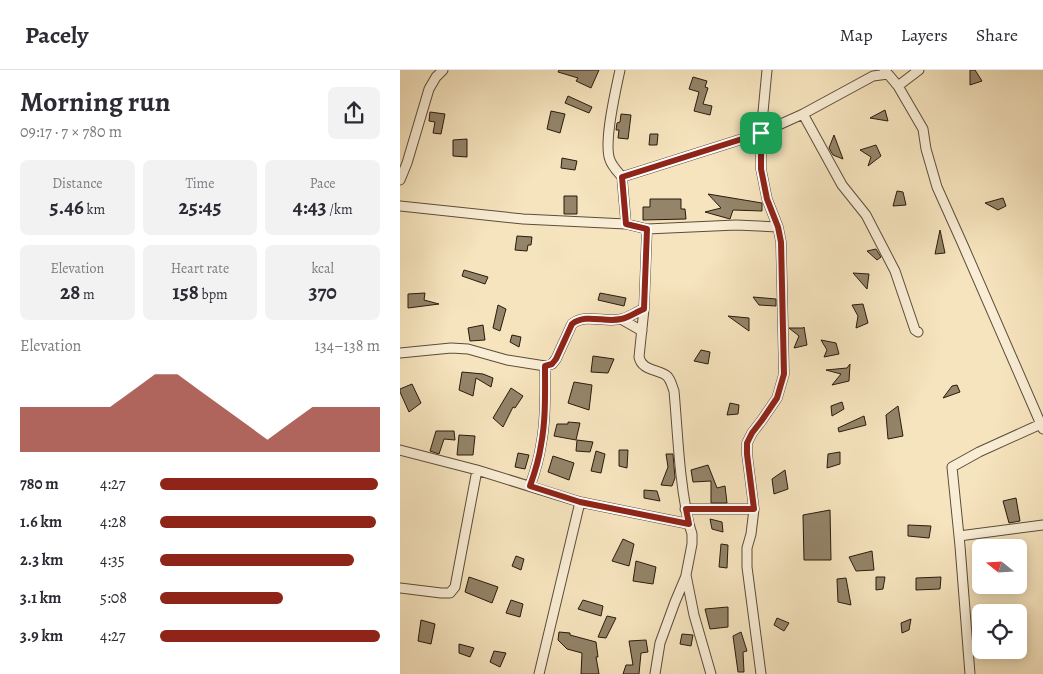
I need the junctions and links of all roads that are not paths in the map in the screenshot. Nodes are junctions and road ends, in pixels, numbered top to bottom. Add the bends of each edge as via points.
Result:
1 (442, 70) edge
2 (620, 70) edge
3 (767, 70) edge
4 (919, 70) edge
5 (886, 71) edge
6 (898, 86) junction
7 (803, 114) junction
8 (761, 133) junction
9 (622, 177) junction
10 (400, 180) edge
11 (400, 206) edge
12 (626, 224) junction
13 (778, 227) junction
14 (647, 229) junction
15 (644, 309) junction
16 (621, 320) junction
17 (642, 331) junction
18 (918, 332) dead end
19 (400, 353) edge
20 (545, 366) junction
21 (1042, 426) edge
22 (400, 450) edge
23 (476, 470) junction
24 (530, 486) junction
25 (580, 502) junction
26 (686, 509) junction
27 (754, 509) junction
28 (689, 524) junction
29 (1043, 524) edge
30 (959, 536) junction
31 (686, 575) junction
32 (400, 588) edge
33 (539, 674) edge
34 (655, 674) edge
35 (711, 674) edge
36 (761, 674) edge
37 (970, 674) edge

1 - 10 street via 428,89
2 - 9 street via 608,145 610,160
3 - 8 street
4 - 6 street
5 - 6 street
5 - 7 street
6 - 21 street via 923,129 937,187
7 - 8 street
7 - 18 street via 842,185 866,215 896,271
8 - 9 street
8 - 13 street via 761,169 767,199
9 - 12 street
11 - 12 street via 523,219
12 - 14 street
13 - 14 street
13 - 27 street via 784,374 777,398 747,443
14 - 15 street
15 - 16 street
15 - 17 street
16 - 17 street
16 - 20 street via 577,320 572,324 556,359
17 - 26 street via 640,363 667,376 674,391
19 - 20 street via 468,349
20 - 24 street via 541,446
21 - 30 street via 952,467
22 - 23 street
23 - 24 street
23 - 32 street via 455,587 450,593 441,594
24 - 25 street
25 - 28 street
25 - 33 street
26 - 27 street
26 - 28 street
27 - 36 street via 747,567
28 - 31 street via 692,544
29 - 30 street
30 - 37 street
31 - 34 street via 660,644
31 - 35 street

